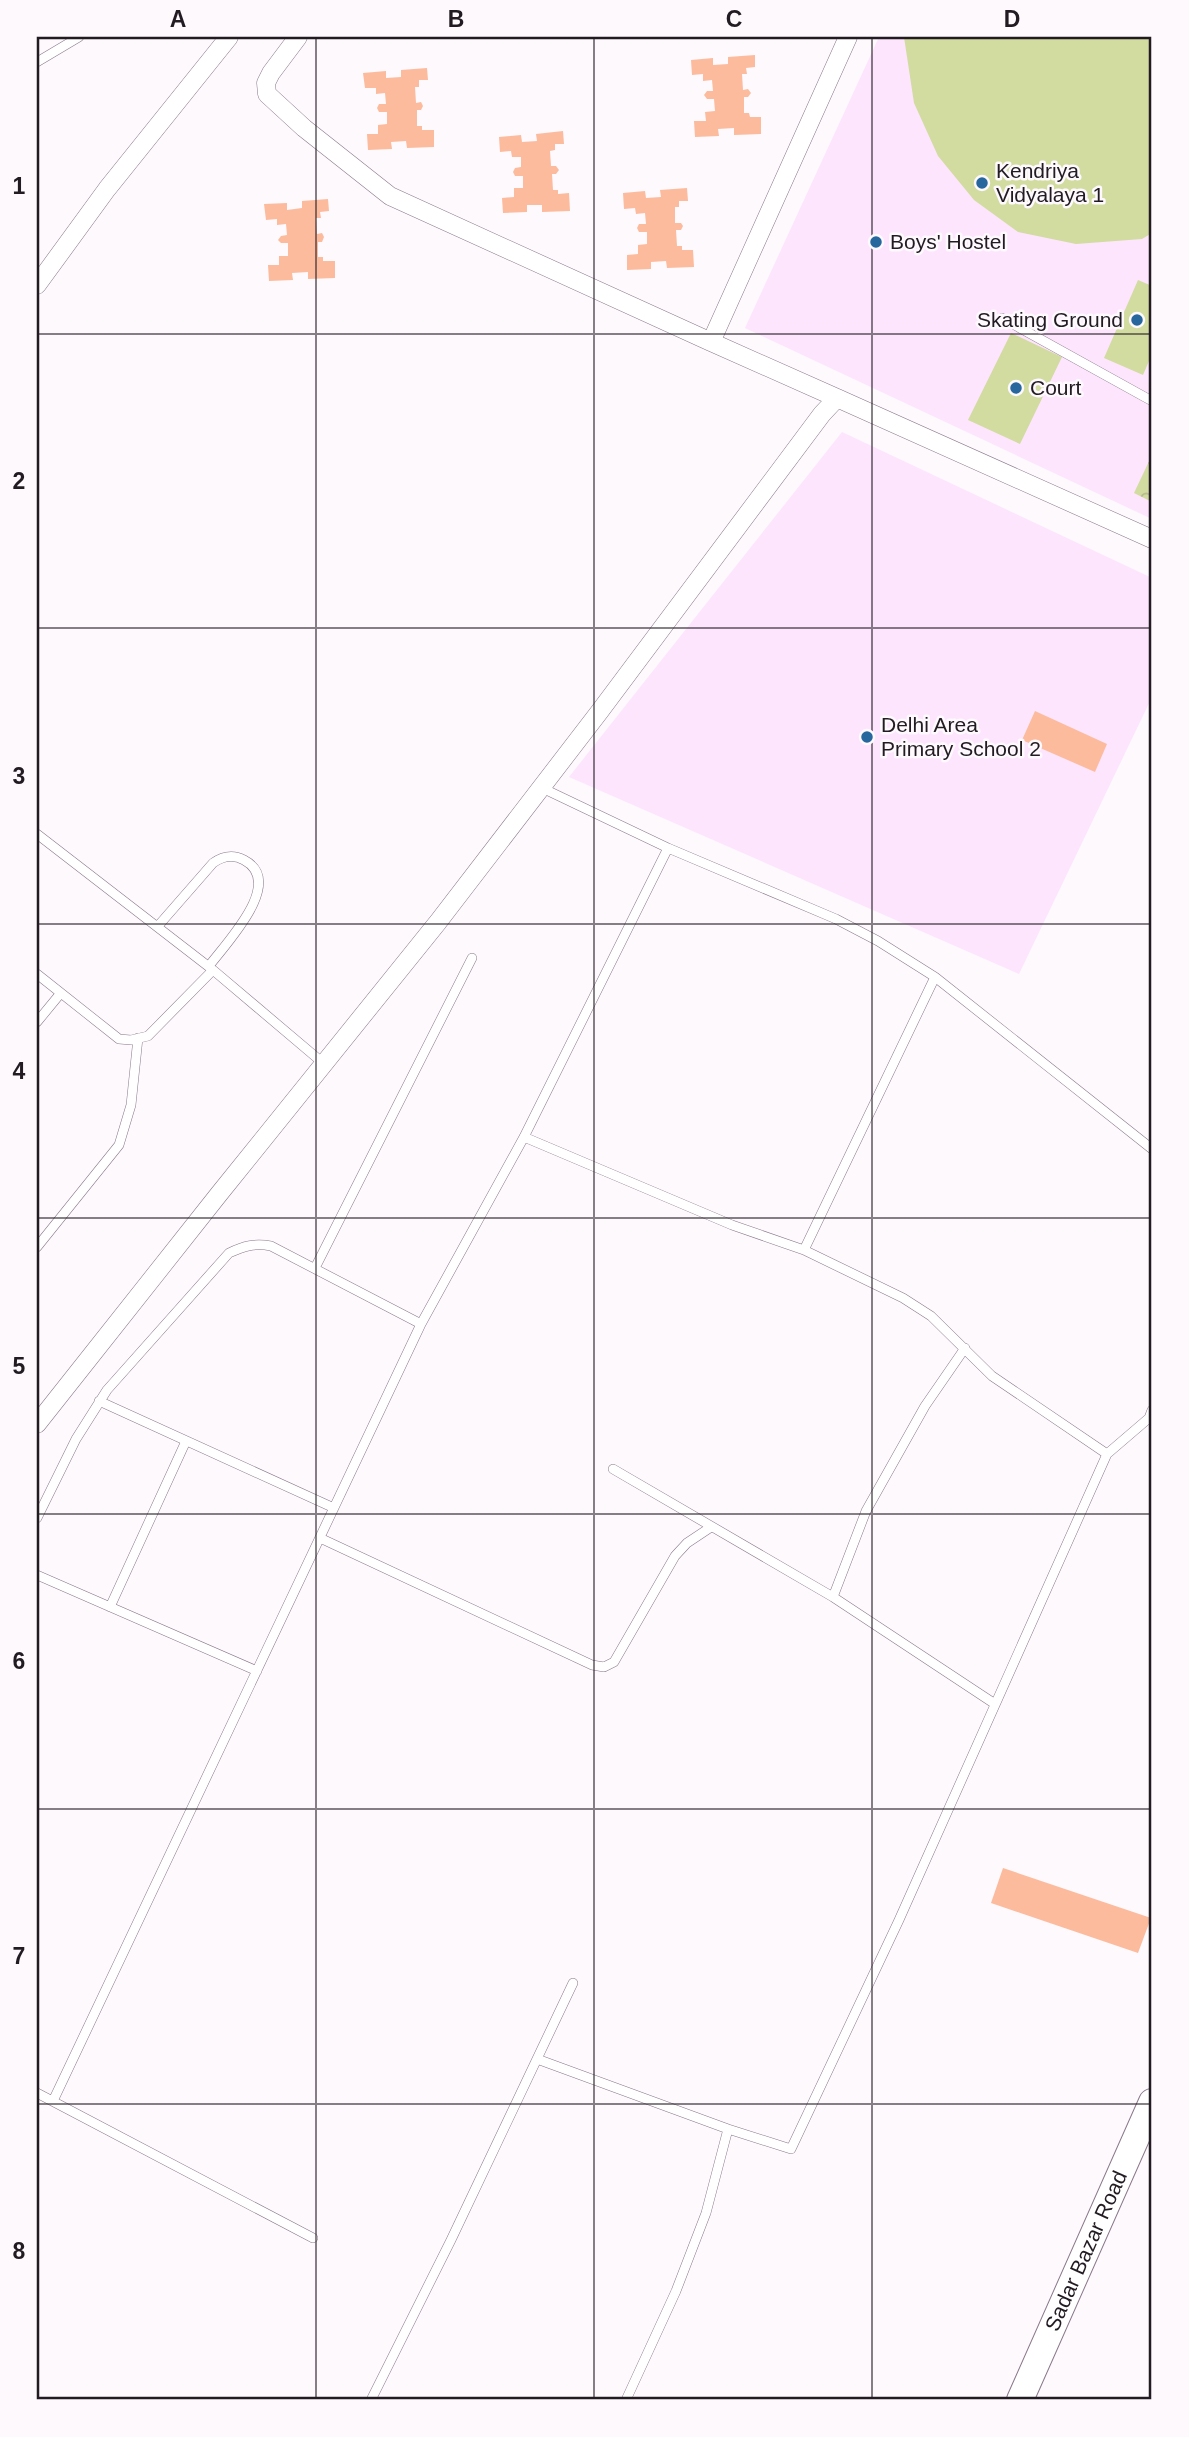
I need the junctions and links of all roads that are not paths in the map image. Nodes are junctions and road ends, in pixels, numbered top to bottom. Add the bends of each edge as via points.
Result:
1 (79, 37) edge
2 (229, 37) edge
3 (299, 37) edge
4 (848, 37) edge
5 (37, 62) edge
6 (37, 285) edge
7 (1002, 318) dead end
8 (711, 342) junction
9 (1151, 396) edge
10 (837, 398) junction
11 (1152, 539) edge
12 (540, 787) junction
13 (37, 834) edge
14 (668, 848) junction
15 (158, 926) junction
16 (472, 958) dead end
17 (211, 968) junction
18 (37, 974) edge
19 (934, 977) junction
20 (60, 994) junction
21 (37, 1022) edge
22 (138, 1038) junction
23 (323, 1063) junction
24 (524, 1137) junction
25 (1152, 1149) edge
26 (37, 1247) edge
27 (804, 1250) junction
28 (315, 1268) junction
29 (421, 1324) junction
30 (965, 1348) junction
31 (99, 1401) junction
32 (1152, 1410) edge
33 (37, 1424) edge
34 (186, 1441) junction
35 (1107, 1454) junction
36 (613, 1469) dead end
37 (334, 1508) junction
38 (37, 1518) edge
39 (711, 1527) junction
40 (320, 1538) junction
41 (37, 1574) edge
42 (832, 1597) junction
43 (110, 1607) junction
44 (257, 1671) junction
45 (996, 1704) junction
46 (573, 1983) dead end
47 (537, 2059) junction
48 (37, 2093) edge
49 (52, 2101) junction
50 (1152, 2102) edge
51 (728, 2129) junction
52 (313, 2238) dead end
53 (371, 2400) edge
54 (626, 2400) edge
55 (1020, 2400) edge

1 - 5 lane
2 - 6 street
3 - 8 street via 271,73 267,94 390,196
4 - 8 street
7 - 9 lane
8 - 10 street
10 - 11 street
10 - 12 street
12 - 14 lane
12 - 23 street
13 - 15 lane
14 - 19 lane via 836,919
14 - 24 lane
15 - 17 lane
15 - 17 lane via 213,863 231,856 251,864 260,880 254,902
16 - 28 lane
17 - 22 lane via 148,1036
17 - 23 lane
18 - 20 lane
19 - 25 lane
19 - 27 lane
20 - 21 lane
20 - 22 lane via 119,1039
22 - 26 lane via 131,1105 119,1145
23 - 33 street
24 - 27 lane via 732,1225
24 - 29 lane
27 - 30 lane via 912,1304
28 - 29 lane
28 - 31 lane via 258,1243 229,1253
29 - 37 lane
30 - 35 lane via 992,1376
30 - 42 lane via 925,1406 866,1511
31 - 34 lane
31 - 38 lane
32 - 35 lane via 1149,1418
34 - 37 lane
34 - 43 lane
35 - 45 lane
36 - 39 lane
37 - 40 lane
39 - 40 lane via 675,1556 614,1662 604,1667
39 - 42 lane
40 - 44 lane
41 - 43 lane
42 - 45 lane
43 - 44 lane
44 - 49 lane
45 - 51 lane via 791,2149
46 - 47 lane
47 - 51 lane
47 - 53 lane
48 - 49 lane
49 - 52 lane
50 - 55 street, Sadar Bazar Road
51 - 54 lane via 706,2213

